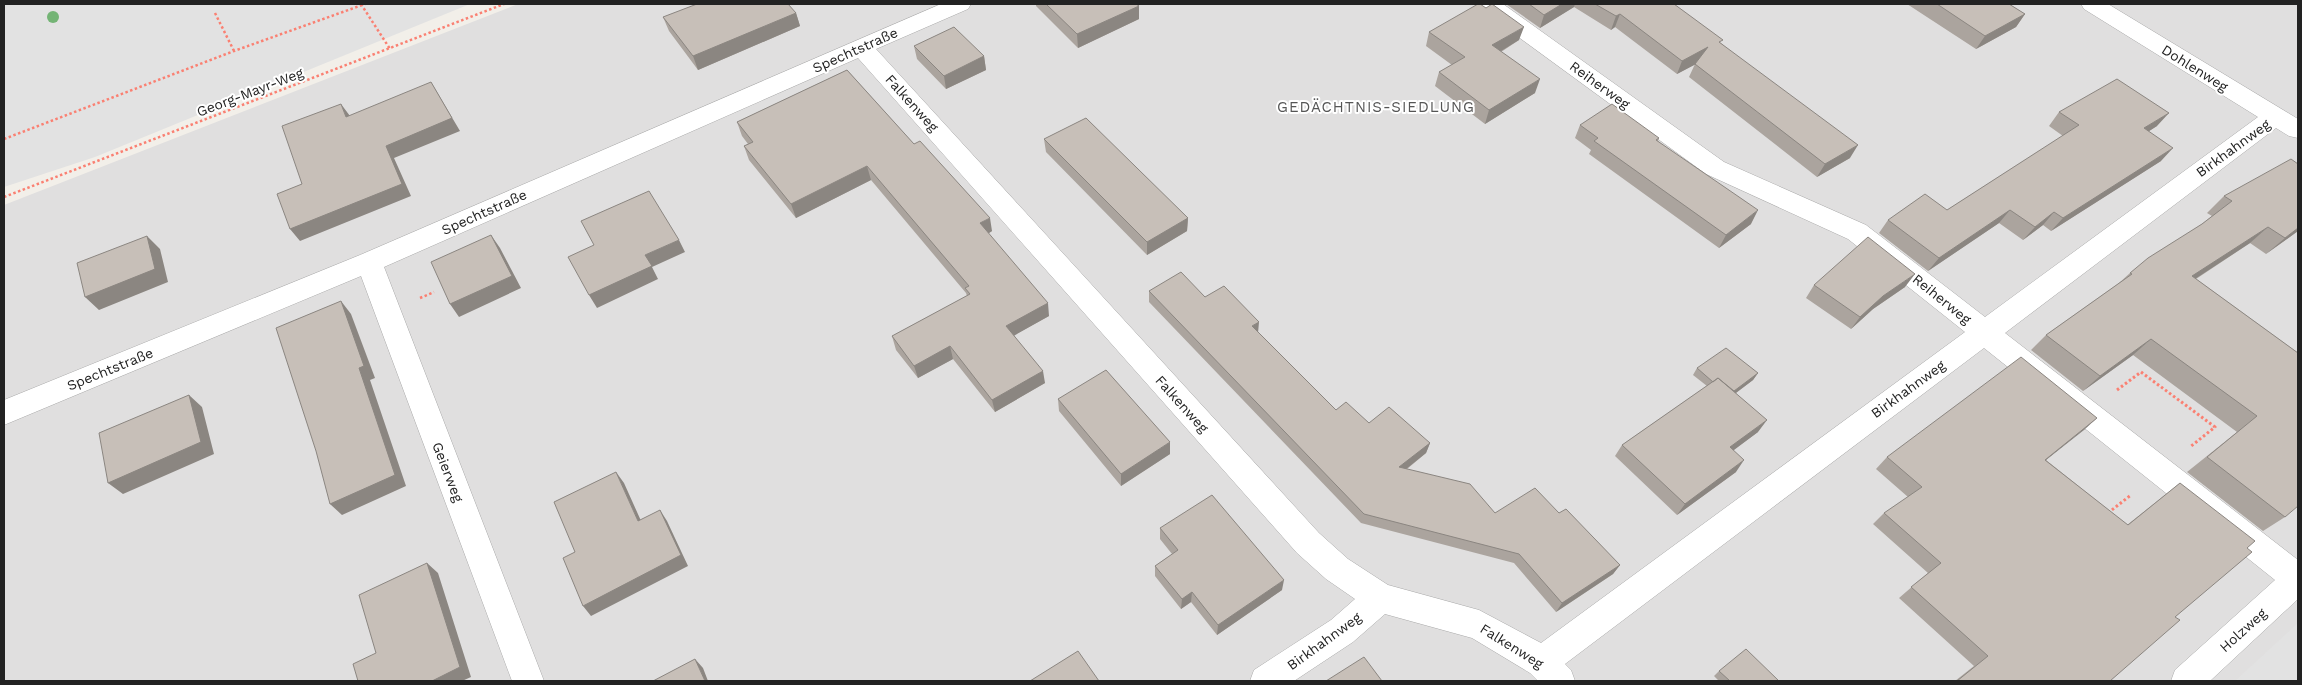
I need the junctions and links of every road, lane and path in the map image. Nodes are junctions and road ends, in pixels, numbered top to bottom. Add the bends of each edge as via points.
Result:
1 (362, 4) edge
2 (504, 4) edge
3 (960, 4) edge
4 (1488, 4) edge
5 (2092, 4) edge
6 (214, 13) dead end
7 (862, 48) junction
8 (390, 49) junction
9 (234, 51) junction
10 (2274, 117) junction
11 (2298, 130) edge
12 (4, 139) edge
13 (4, 197) edge
14 (369, 262) junction
15 (1984, 333) junction
16 (4, 414) edge
17 (2298, 579) edge
18 (1380, 598) junction
19 (1550, 672) edge
20 (528, 681) edge
21 (1266, 681) edge
22 (2187, 681) edge

1 - 8 path
1 - 9 path
2 - 8 path, Georg-Mayr-Weg
3 - 7 street, Spechtstraße
4 - 15 street, Reiherweg via 1715,168 1857,232
5 - 10 street, Dohlenweg
6 - 9 path
7 - 14 street, Spechtstraße
7 - 18 street, Falkenweg via 1308,543 1337,569
8 - 13 path, Georg-Mayr-Weg
9 - 12 path
10 - 11 street, Dohlenweg
10 - 15 street, Birkhahnweg
14 - 16 street, Spechtstraße
14 - 20 street, Geierweg
15 - 17 street, Reiherweg
15 - 19 street, Birkhahnweg
17 - 22 street, Holzweg
18 - 19 street, Falkenweg via 1479,625
18 - 21 street, Birkhahnweg via 1342,630

